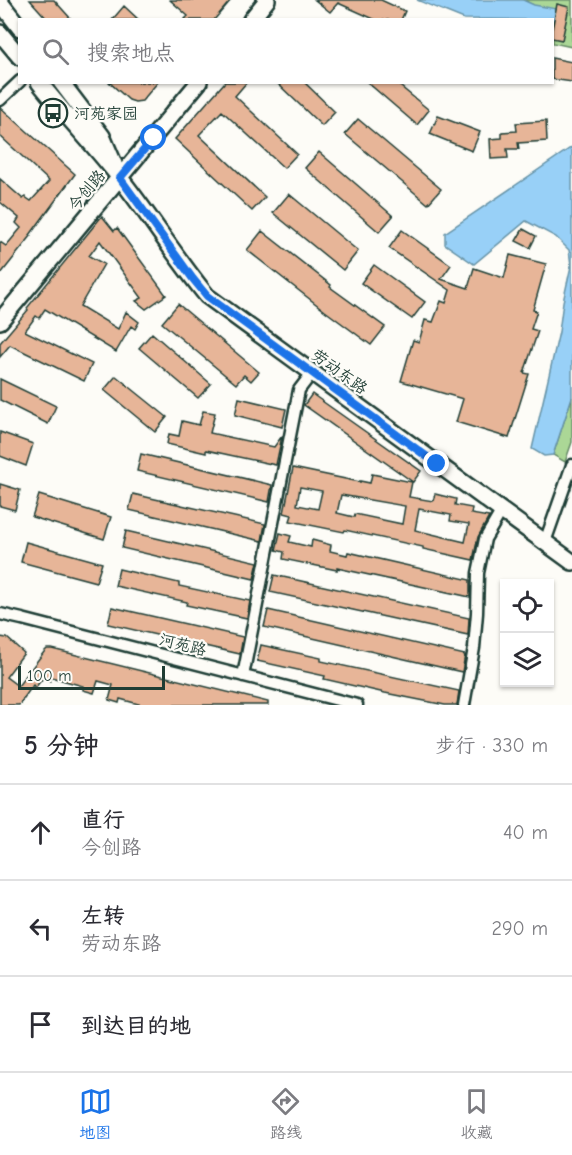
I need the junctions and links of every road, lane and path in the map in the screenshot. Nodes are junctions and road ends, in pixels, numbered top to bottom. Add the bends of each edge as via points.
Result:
1 (267, 0) edge
2 (0, 2) edge
3 (253, 18) edge
4 (18, 25) edge
5 (0, 33) edge
6 (18, 55) edge
7 (18, 83) edge
8 (41, 84) edge
9 (63, 84) edge
10 (197, 84) edge
11 (0, 100) edge
12 (120, 178) junction
13 (0, 321) edge
14 (312, 373) junction
15 (572, 465) edge
16 (502, 510) junction
17 (545, 542) junction
18 (572, 562) edge
19 (0, 614) edge
20 (243, 676) junction
21 (357, 705) edge
22 (464, 705) edge

1 - 3 main road
2 - 4 main road
5 - 6 main road
7 - 11 street
8 - 12 main road, 劳动东路
9 - 12 main road, 劳动东路 via 102,136
10 - 12 main road, 今创路
12 - 13 main road, 今创路
12 - 14 main road, 劳动东路 via 207,296
14 - 16 main road, 劳动东路
14 - 20 street via 299,390
15 - 17 street
16 - 17 main road, 劳动东路
16 - 22 street via 484,539 474,648
17 - 18 main road, 劳动东路
19 - 20 street, 河苑路
20 - 21 street, 河苑路

